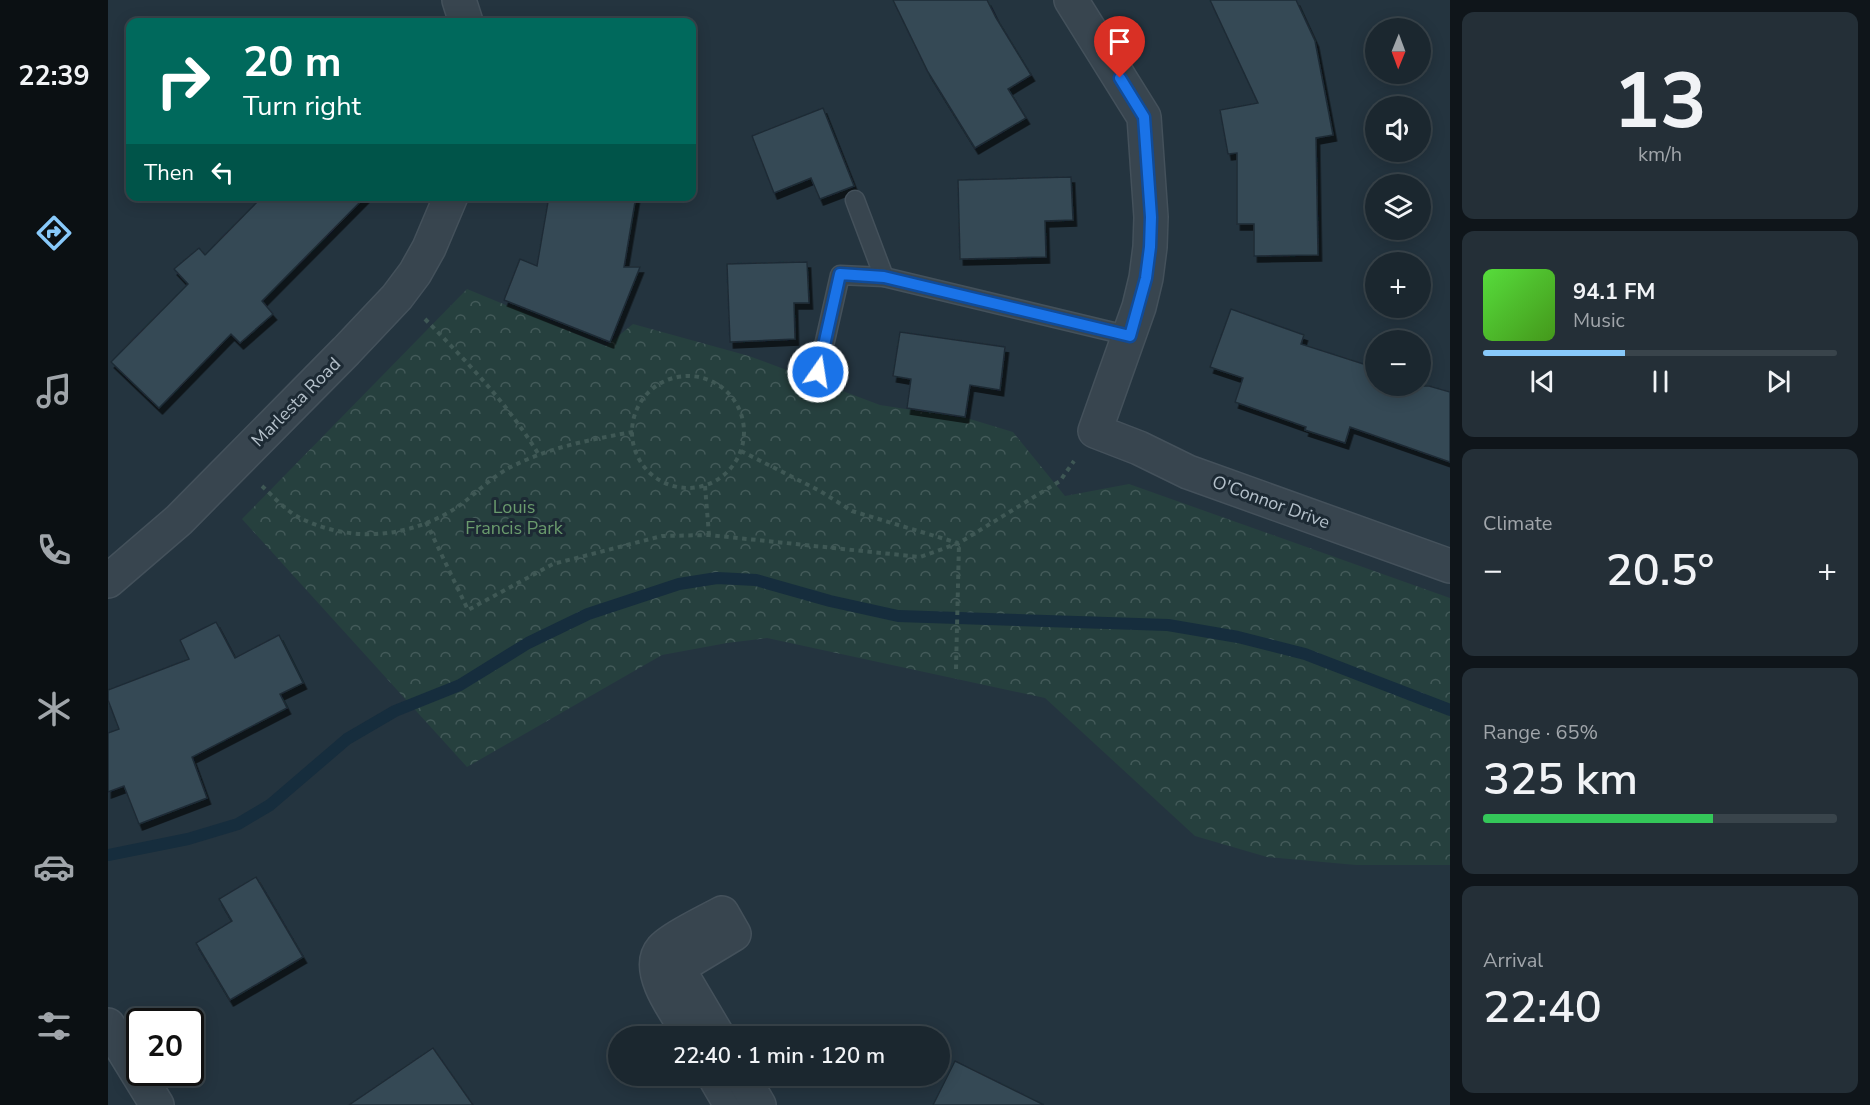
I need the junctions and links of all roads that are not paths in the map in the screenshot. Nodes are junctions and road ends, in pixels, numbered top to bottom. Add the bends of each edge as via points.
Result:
1 (459, 0) edge
2 (1071, 0) edge
3 (465, 18) edge
4 (855, 200) dead end
5 (449, 201) edge
6 (884, 277) junction
7 (1130, 336) junction
8 (818, 372) dead end
9 (1450, 566) edge
10 (108, 581) edge
11 (108, 1025) edge
12 (685, 1026) edge
13 (712, 1026) edge
14 (720, 1086) edge
15 (748, 1086) edge
16 (157, 1105) edge
17 (731, 1105) edge
18 (759, 1105) edge

1 - 3 street
2 - 7 street via 1144,117 1150,247
4 - 6 lane
5 - 10 street, Marlesta Road via 429,248 400,293 179,520
6 - 7 lane
6 - 8 lane via 840,274
7 - 9 street, O'Connor Drive via 1095,431 1188,472
11 - 16 street
12 - 13 street via 656,973 656,962 662,949 722,913 734,934 686,963 680,972
14 - 17 street
15 - 18 street

